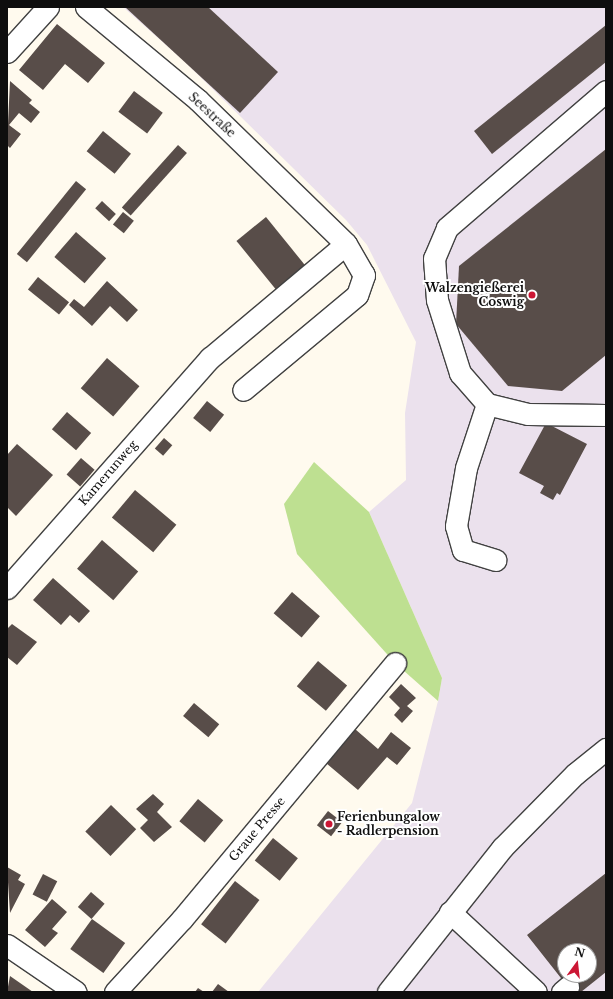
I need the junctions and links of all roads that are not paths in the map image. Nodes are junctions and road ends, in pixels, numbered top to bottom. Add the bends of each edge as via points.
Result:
1 (48, 7) edge
2 (86, 7) edge
3 (7, 52) edge
4 (606, 91) edge
5 (339, 236) junction
6 (243, 390) dead end
7 (487, 404) junction
8 (606, 414) edge
9 (496, 560) dead end
10 (7, 588) edge
11 (395, 663) dead end
12 (606, 749) edge
13 (450, 912) junction
14 (7, 945) edge
15 (76, 992) edge
16 (115, 992) edge
17 (388, 992) edge
18 (536, 992) edge

1 - 3 street
2 - 5 street, Seestraße via 198,100
4 - 7 street via 447,228 434,258 437,300 460,373
5 - 6 street, Seestraße via 364,275 357,295
5 - 10 street, Kamerunweg via 210,358
7 - 8 street via 528,414
7 - 9 street via 466,468 456,526 463,550
11 - 16 street, Graue Presse via 182,919
12 - 13 street via 575,774 502,848
13 - 17 street
13 - 18 street
14 - 15 street

